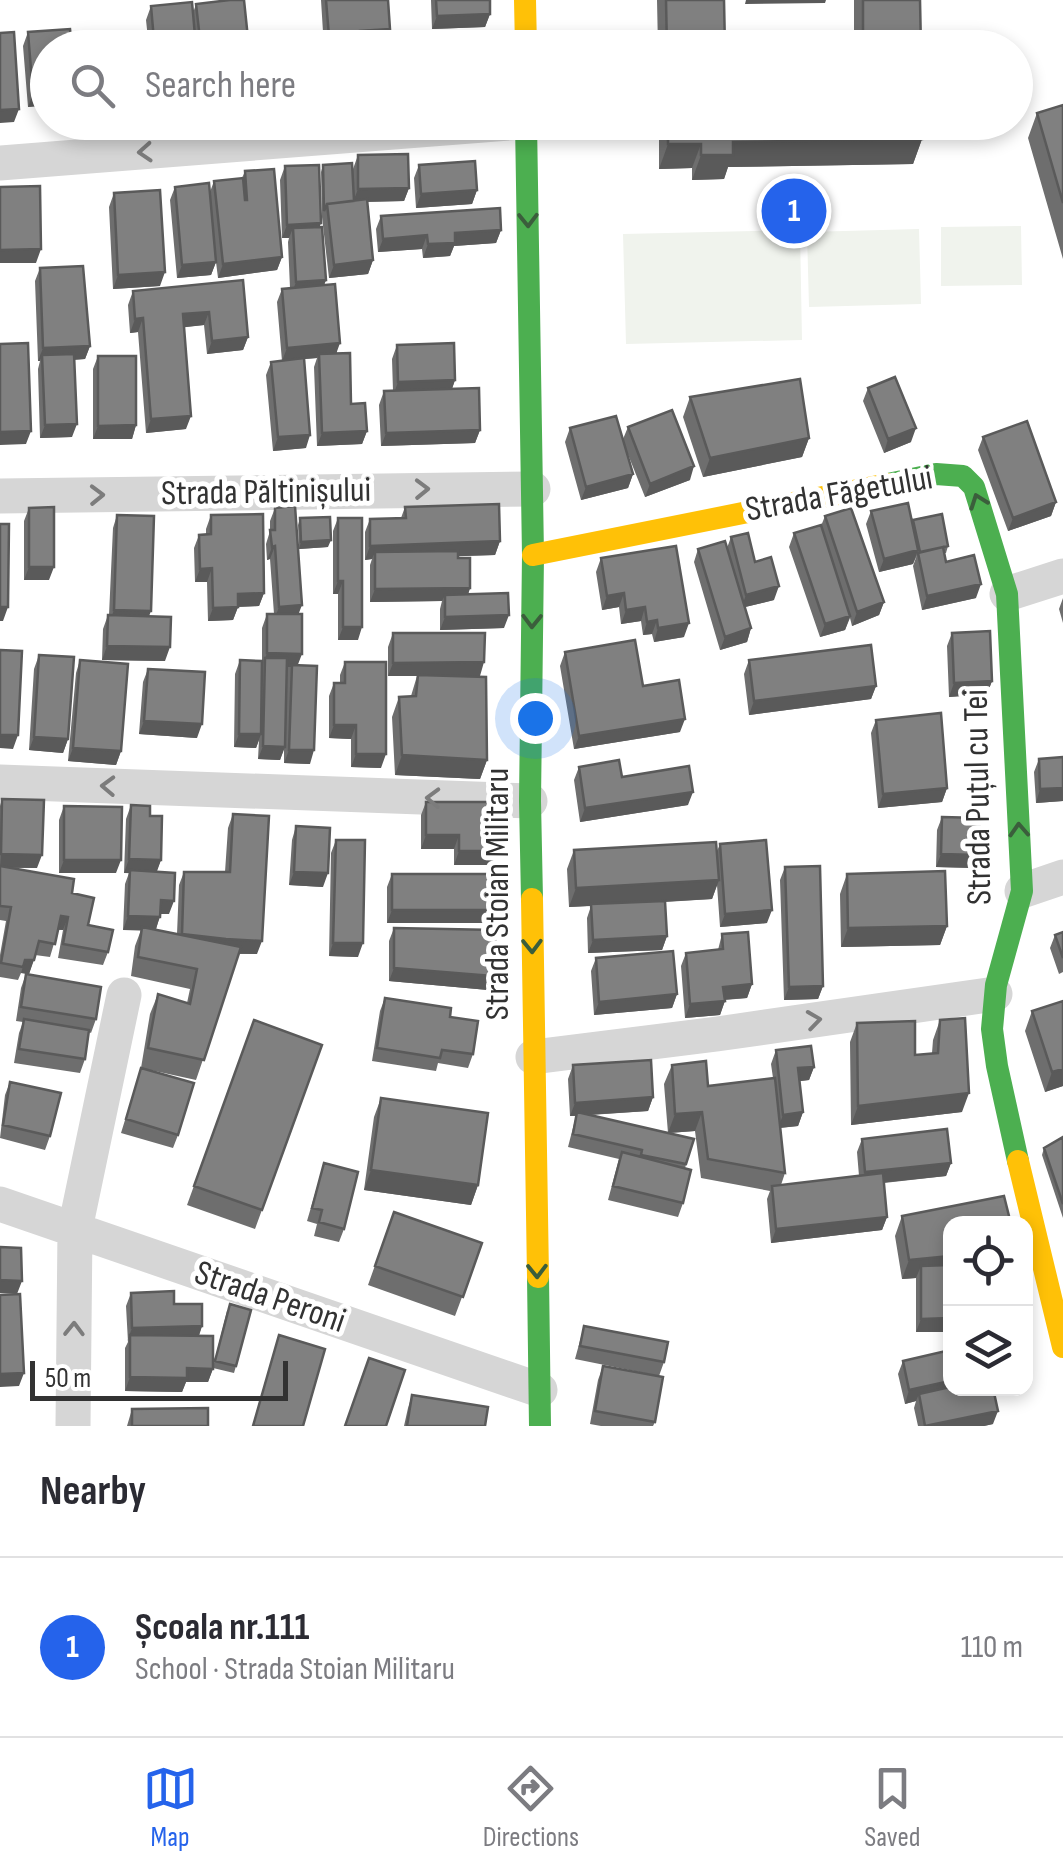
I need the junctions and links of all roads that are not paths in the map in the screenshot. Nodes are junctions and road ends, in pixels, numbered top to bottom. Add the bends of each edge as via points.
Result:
1 (526, 0) edge
2 (526, 30) edge
3 (294, 140) edge
4 (524, 140) edge
5 (0, 163) edge
6 (533, 489) junction
7 (0, 496) edge
8 (534, 555) junction
9 (1063, 576) edge
10 (1008, 594) junction
11 (0, 782) edge
12 (530, 801) junction
13 (1063, 877) edge
14 (1022, 891) junction
15 (995, 994) junction
16 (124, 995) dead end
17 (533, 1057) junction
18 (0, 1204) edge
19 (76, 1229) junction
20 (1058, 1302) edge
21 (1063, 1347) edge
22 (540, 1390) junction
23 (73, 1426) edge
24 (540, 1426) edge

1 - 2 street
3 -> 5 street
4 -> 6 street, Strada Stoian Militaru
7 -> 6 street, Strada Păltinișului
6 - 8 street, Strada Stoian Militaru
10 -> 8 street, Strada Făgetului via 974,487 951,474
8 -> 12 street, Strada Stoian Militaru
9 - 10 street
14 -> 10 street, Strada Puțul cu Tei
12 -> 11 street
12 -> 17 street, Strada Stoian Militaru
13 - 14 street
14 - 15 street, Strada Puțul cu Tei
17 -> 15 street
15 - 20 street, Strada Puțul cu Tei via 992,1038
16 - 19 street
17 -> 22 street, Strada Stoian Militaru
18 - 19 street, Strada Peroni
19 - 22 street, Strada Peroni
23 -> 19 street
20 - 21 street, Strada Puțul cu Tei
22 - 24 street, Strada Stoian Militaru

